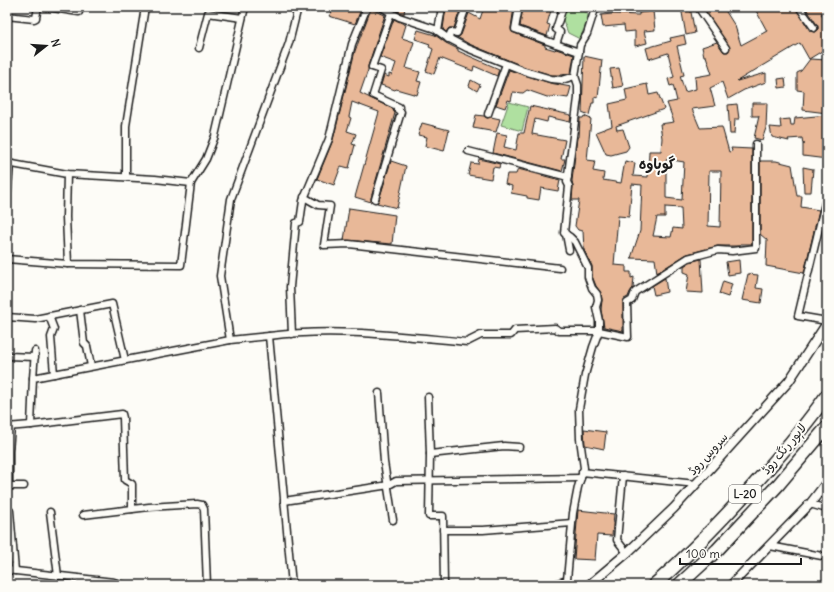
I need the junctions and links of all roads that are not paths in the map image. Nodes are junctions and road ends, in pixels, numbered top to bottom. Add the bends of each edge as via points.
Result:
1 (38, 7) edge
2 (46, 7) edge
3 (145, 7) edge
4 (245, 7) edge
5 (298, 7) edge
6 (367, 7) edge
7 (381, 7) edge
8 (442, 7) edge
9 (466, 7) edge
10 (519, 7) edge
11 (563, 7) edge
12 (651, 7) edge
13 (698, 7) edge
14 (799, 7) edge
15 (595, 8) edge
16 (79, 12) dead end
17 (391, 13) junction
18 (7, 16) edge
19 (242, 18) junction
20 (814, 28) dead end
21 (438, 31) junction
22 (448, 38) junction
23 (556, 44) junction
24 (199, 48) dead end
25 (726, 48) dead end
26 (579, 52) junction
27 (506, 64) junction
28 (574, 76) junction
29 (488, 114) dead end
30 (756, 144) dead end
31 (468, 151) dead end
32 (9, 163) edge
33 (67, 174) junction
34 (126, 177) junction
35 (568, 177) junction
36 (191, 183) junction
37 (304, 198) junction
38 (375, 199) dead end
39 (7, 200) edge
40 (827, 204) edge
41 (566, 234) junction
42 (569, 250) dead end
43 (7, 259) edge
44 (68, 264) junction
45 (560, 268) dead end
46 (80, 310) junction
47 (49, 316) junction
48 (7, 318) edge
49 (827, 322) edge
50 (599, 331) junction
51 (292, 334) junction
52 (269, 336) junction
53 (230, 340) junction
54 (7, 356) edge
55 (125, 360) junction
56 (91, 366) junction
57 (54, 374) junction
58 (33, 378) junction
59 (379, 393) dead end
60 (827, 395) edge
61 (428, 397) dead end
62 (31, 425) junction
63 (9, 427) edge
64 (827, 427) edge
65 (519, 447) dead end
66 (430, 454) junction
67 (581, 475) junction
68 (622, 476) junction
69 (429, 481) junction
70 (827, 482) edge
71 (696, 484) junction
72 (389, 485) junction
73 (8, 486) edge
74 (24, 486) dead end
75 (284, 501) junction
76 (810, 504) junction
77 (827, 509) edge
78 (132, 510) junction
79 (10, 511) dead end
80 (50, 512) dead end
81 (82, 515) dead end
82 (393, 520) dead end
83 (572, 523) junction
84 (443, 530) junction
85 (770, 546) junction
86 (627, 554) junction
87 (827, 557) edge
88 (7, 570) edge
89 (15, 571) junction
90 (58, 576) junction
91 (122, 585) edge
92 (207, 585) edge
93 (292, 585) edge
94 (444, 585) edge
95 (552, 585) edge
96 (589, 585) edge
97 (654, 585) edge
98 (679, 585) edge
99 (731, 585) edge

1 - 18 street via 34,19
2 - 16 street
3 - 34 street via 126,126
4 - 19 street
5 - 53 street via 288,42 231,199 220,276
6 - 37 street via 352,44 329,139
7 - 17 street
8 - 21 street
9 - 22 street via 457,33 451,32
10 - 23 street via 514,30
11 - 23 street via 556,29 560,32
12 - 15 street
13 - 25 street
14 - 20 street
15 - 26 street
17 - 21 street
17 - 38 street via 372,67 381,70 373,95 399,107 401,112
19 - 24 street via 208,13
19 - 36 street via 215,136 206,159
21 - 22 street
22 - 27 street
23 - 26 street
26 - 28 street
27 - 28 street via 551,79 562,80
27 - 29 street
28 - 35 street via 578,85 578,98
30 - 50 street via 756,248 718,250 688,258 635,292 632,300 627,302 628,336
31 - 35 street
32 - 33 street
32 - 39 street
33 - 34 street
33 - 44 street
34 - 36 street
35 - 41 street via 564,223
36 - 44 street via 180,265
37 - 45 street via 318,205 330,206 324,245 349,244
37 - 51 street via 300,222 296,223 290,287
40 - 49 street via 825,203 798,316
41 - 42 street
41 - 50 street via 575,242 588,268 592,288 597,294
43 - 44 street
46 - 47 street
46 - 55 street via 112,304
46 - 56 street via 84,343
47 - 48 street via 36,319
47 - 57 street via 54,329 51,337
49 - 71 street, سروس روڈ via 789,381
50 - 51 street via 559,331 555,328 515,330 511,335 481,335 467,342 358,333
50 - 67 street via 585,375 579,409 584,468
51 - 52 street
52 - 53 street
52 - 75 street
53 - 55 street
54 - 58 street via 35,354
55 - 56 street
56 - 57 street
57 - 58 street
58 - 62 street
59 - 72 street via 384,462
60 - 97 highway, لاہور رنگ روڈ / L-20 via 774,462 725,517
61 - 66 street
62 - 63 street
62 - 78 street via 122,414 125,480 132,484
63 - 73 street
64 - 98 highway, لاہور رنگ روڈ / L-20 via 778,485 717,550
65 - 66 street via 504,446
66 - 69 street
67 - 68 street
67 - 69 street
67 - 83 street
68 - 71 street
68 - 86 street via 617,540
69 - 72 street via 396,482
69 - 84 street via 429,516 443,516
70 - 76 street
71 - 86 street, سروس روڈ
72 - 75 street
72 - 82 street
73 - 74 street
75 - 93 street
76 - 77 street
76 - 85 street
78 - 81 street
78 - 92 street via 202,505
79 - 89 street
80 - 90 street
83 - 84 street via 483,530
83 - 95 street via 567,580
84 - 94 street
85 - 87 street
85 - 99 street
86 - 96 street, سروس روڈ
88 - 89 street
89 - 90 street
90 - 91 street

